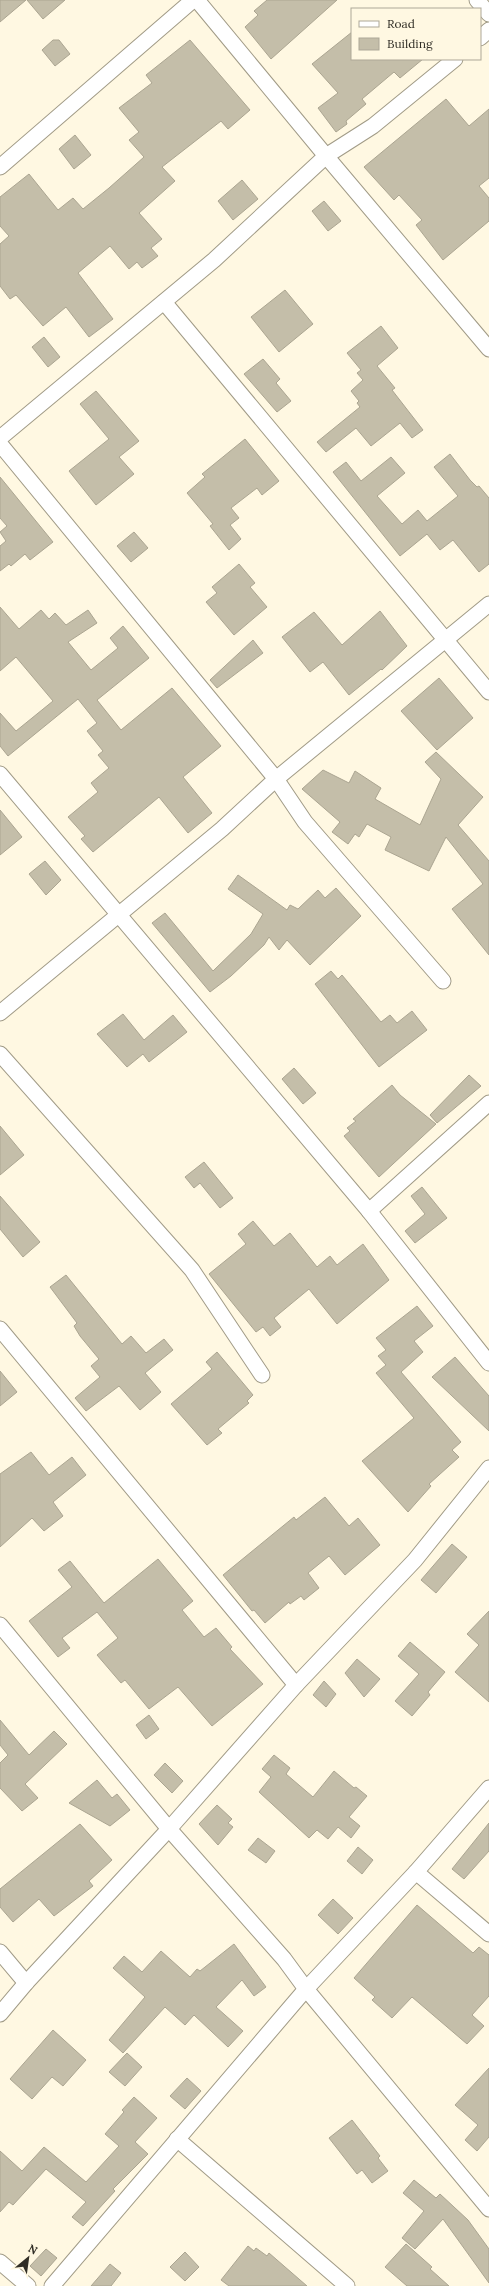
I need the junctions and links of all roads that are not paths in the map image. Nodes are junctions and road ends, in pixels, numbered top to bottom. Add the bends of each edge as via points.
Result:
1 (193, 0) edge
2 (197, 0) edge
3 (477, 0) edge
4 (489, 14) edge
5 (489, 30) edge
6 (481, 37) edge
7 (454, 60) edge
8 (326, 156) junction
9 (0, 167) edge
10 (164, 302) junction
11 (489, 349) edge
12 (0, 438) edge
13 (0, 444) edge
14 (489, 604) edge
15 (445, 641) junction
16 (489, 692) edge
17 (0, 774) edge
18 (276, 779) junction
19 (120, 916) junction
20 (443, 981) dead end
21 (0, 1013) edge
22 (0, 1054) edge
23 (489, 1103) edge
24 (369, 1211) junction
25 (0, 1329) edge
26 (489, 1363) edge
27 (262, 1375) dead end
28 (489, 1468) edge
29 (0, 1625) edge
30 (296, 1685) junction
31 (489, 1788) edge
32 (169, 1829) junction
33 (416, 1872) junction
34 (489, 1934) edge
35 (0, 1952) edge
36 (26, 1983) junction
37 (306, 1989) junction
38 (0, 2014) edge
39 (177, 2139) junction
40 (489, 2209) edge
41 (0, 2262) edge
42 (28, 2286) edge
43 (52, 2286) edge
44 (347, 2286) edge

1 - 9 street
2 - 8 street
3 - 4 street
5 - 6 street
7 - 8 street via 373,126
8 - 10 street via 214,260
8 - 11 street
10 - 12 street
10 - 15 street
13 - 18 street
14 - 15 street
15 - 16 street
15 - 18 street
17 - 19 street
18 - 19 street
18 - 20 street via 305,822
19 - 21 street
19 - 24 street
22 - 27 street via 192,1270
23 - 24 street
24 - 26 street
25 - 30 street
28 - 30 street via 415,1560
29 - 32 street
30 - 32 street
31 - 33 street
32 - 36 street
32 - 37 street via 284,1959
33 - 34 street
33 - 37 street
35 - 36 street
36 - 38 street
37 - 39 street
37 - 40 street
39 - 43 street
39 - 44 street
41 - 42 street

